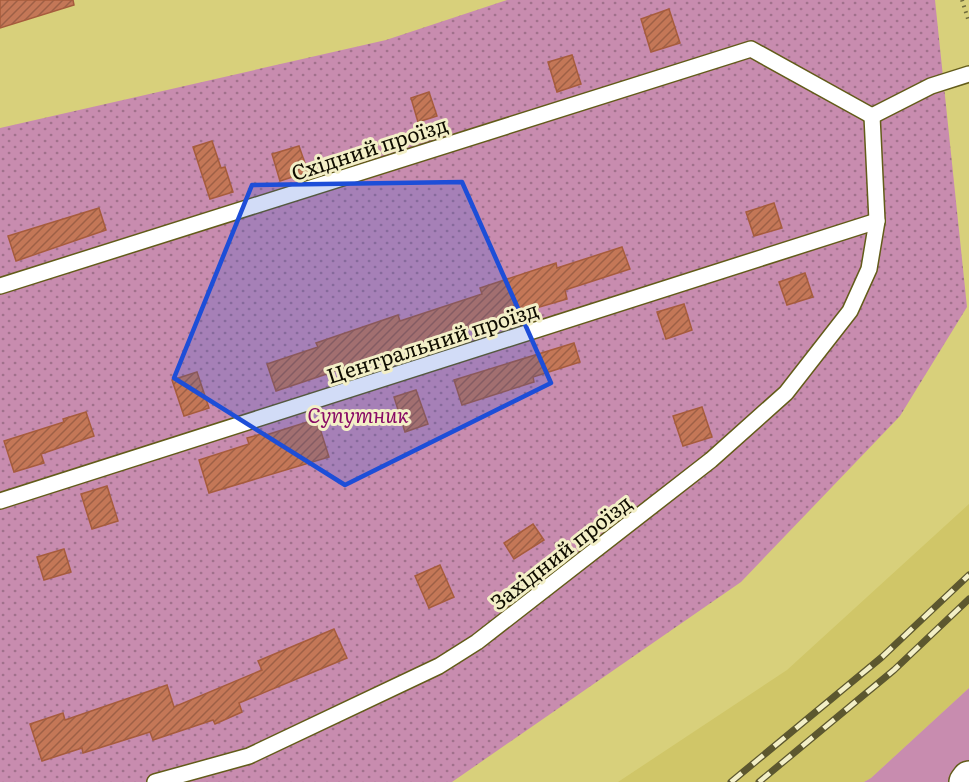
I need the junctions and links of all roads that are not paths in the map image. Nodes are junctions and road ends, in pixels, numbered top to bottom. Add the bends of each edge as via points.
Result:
1 (969, 74) edge
2 (872, 116) junction
3 (877, 221) junction
4 (0, 286) edge
5 (0, 501) edge
6 (969, 778) edge
7 (155, 782) edge
8 (966, 782) edge

1 - 2 lane via 931,86
2 - 3 lane, Західний проїзд
2 - 4 lane, Східний проїзд via 751,49
3 - 5 lane, Центральний проїзд
3 - 7 lane, Західний проїзд via 869,269 850,311 786,393 711,460 477,642 439,666 249,756
6 - 8 main road

